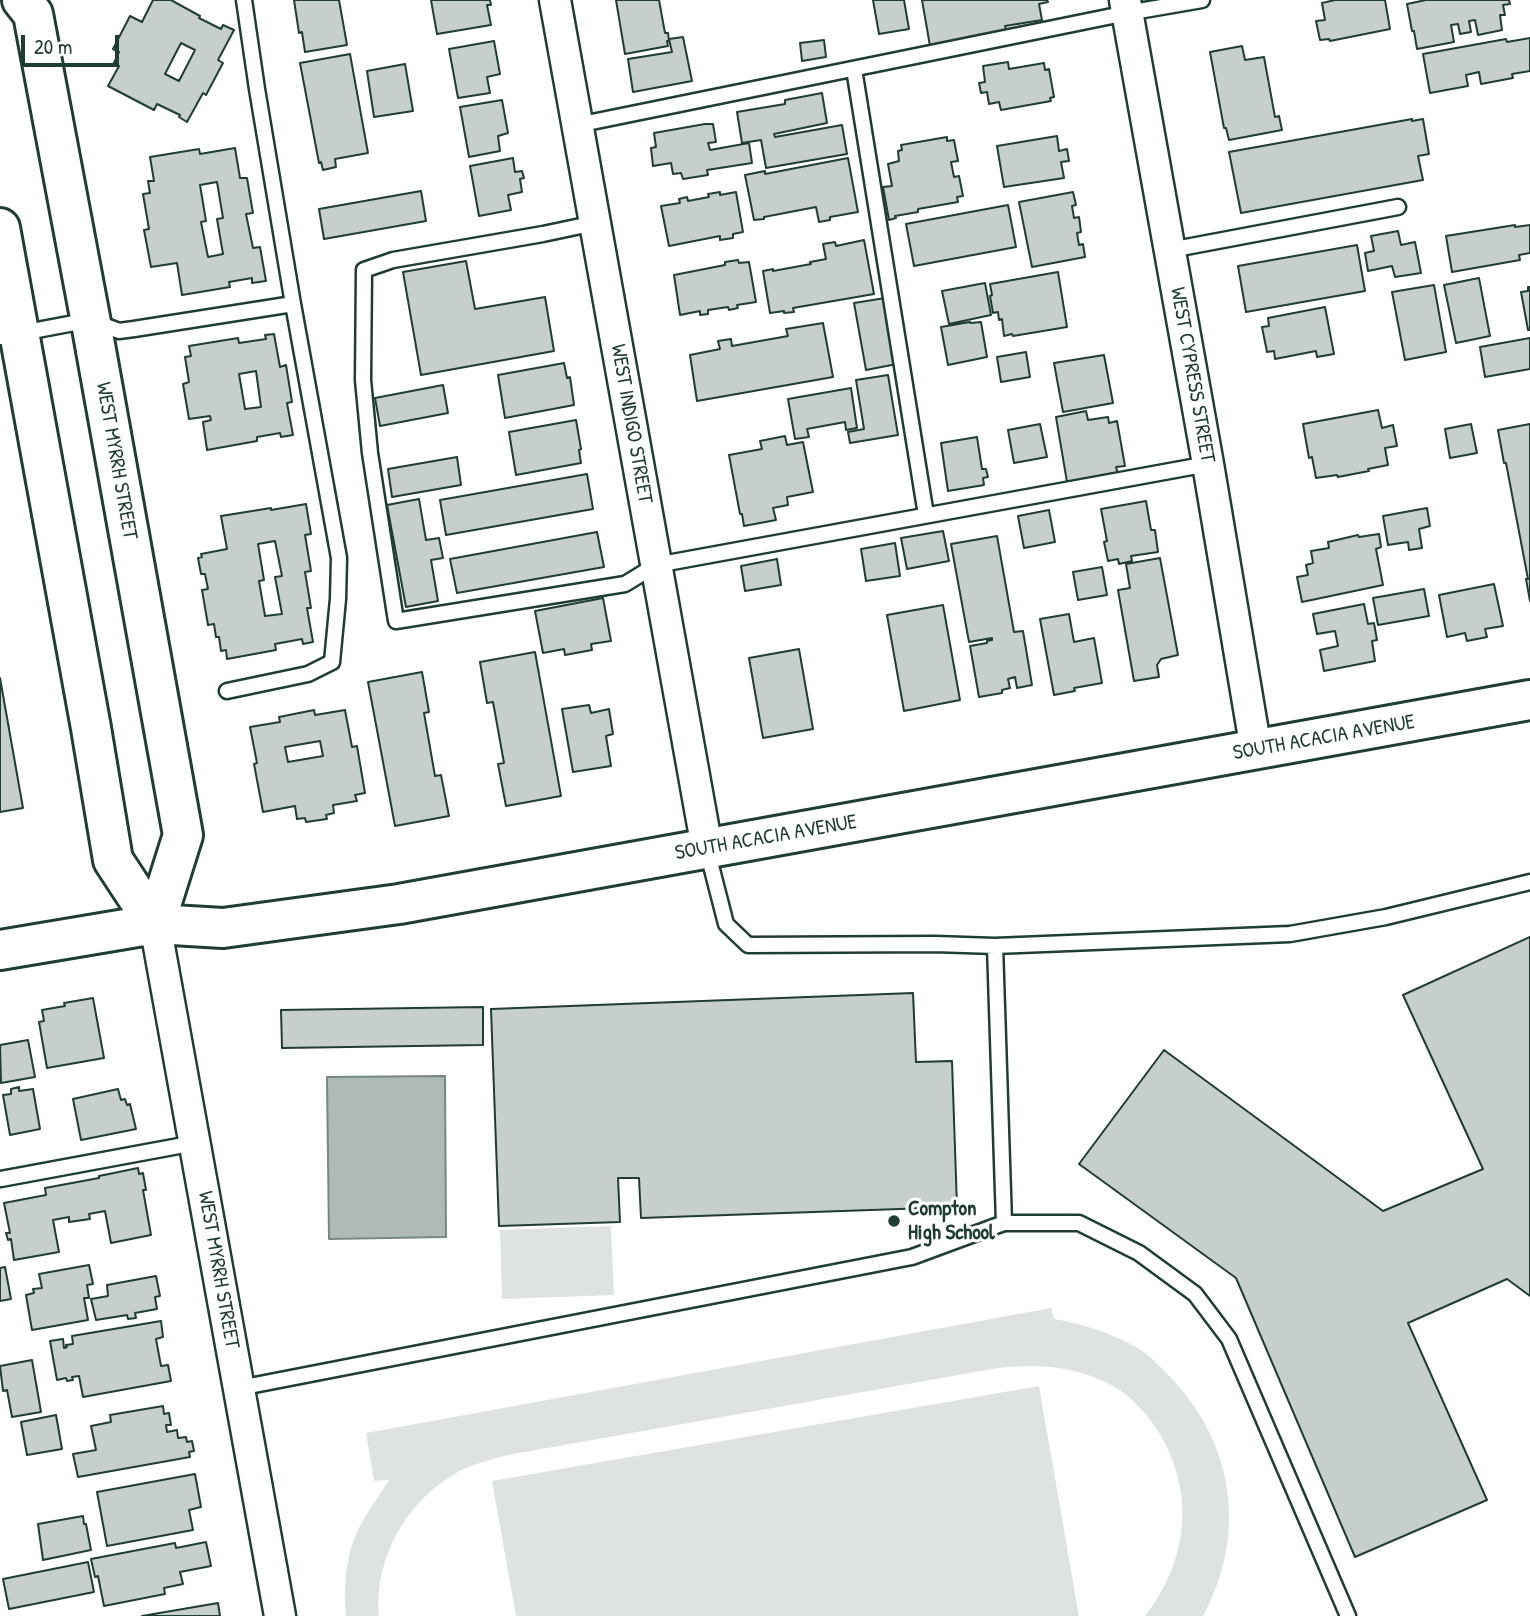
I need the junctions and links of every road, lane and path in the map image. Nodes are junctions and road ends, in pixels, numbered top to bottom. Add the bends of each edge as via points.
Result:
1 (22, 0) edge
2 (244, 0) edge
3 (555, 0) edge
4 (1202, 0) edge
5 (1126, 6) edge
6 (854, 69) junction
7 (578, 125) junction
8 (1398, 207) dead end
9 (595, 223) junction
10 (0, 228) edge
11 (1170, 250) junction
12 (293, 304) junction
13 (90, 320) junction
14 (10, 335) edge
15 (1208, 464) junction
16 (926, 515) junction
17 (656, 565) junction
18 (227, 691) dead end
19 (1530, 700) edge
20 (1256, 750) junction
21 (707, 848) junction
22 (1530, 883) edge
23 (155, 924) junction
24 (995, 946) junction
25 (0, 950) edge
26 (195, 1143) junction
27 (1, 1179) edge
28 (1004, 1223) junction
29 (239, 1388) junction
30 (280, 1616) edge
31 (1348, 1616) edge

1 - 13 street, WEST MYRRH STREET via 33,14
2 - 12 lane
3 - 7 street, WEST INDIGO STREET
4 - 5 lane
5 - 6 lane
5 - 11 street, WEST CYPRESS STREET
6 - 7 lane
6 - 16 lane
7 - 9 street, WEST INDIGO STREET
8 - 11 lane
9 - 17 street, WEST INDIGO STREET
9 - 17 lane via 393,260 364,270 364,392 396,621 625,584
10 - 14 street, WEST MYRRH STREET
11 - 15 street, WEST CYPRESS STREET
12 - 13 lane via 119,331
12 - 18 lane via 339,558 332,662 308,674
13 - 14 lane
13 - 23 street, WEST MYRRH STREET via 183,835
14 - 23 street, WEST MYRRH STREET via 91,728 113,860
15 - 16 lane
15 - 20 street, WEST CYPRESS STREET
16 - 17 lane
17 - 21 street, WEST INDIGO STREET
19 - 20 street, SOUTH ACACIA AVENUE
20 - 21 street, SOUTH ACACIA AVENUE
21 - 23 street, SOUTH ACACIA AVENUE via 359,910 223,928
21 - 24 lane via 726,924 748,945
22 - 24 lane via 1290,934
23 - 25 street, SOUTH ACACIA AVENUE
23 - 26 street, WEST MYRRH STREET
24 - 28 lane
26 - 27 lane
26 - 29 street, WEST MYRRH STREET
28 - 29 lane via 912,1257
28 - 31 lane via 1079,1223 1139,1253 1195,1294 1229,1339
29 - 30 street, WEST MYRRH STREET

